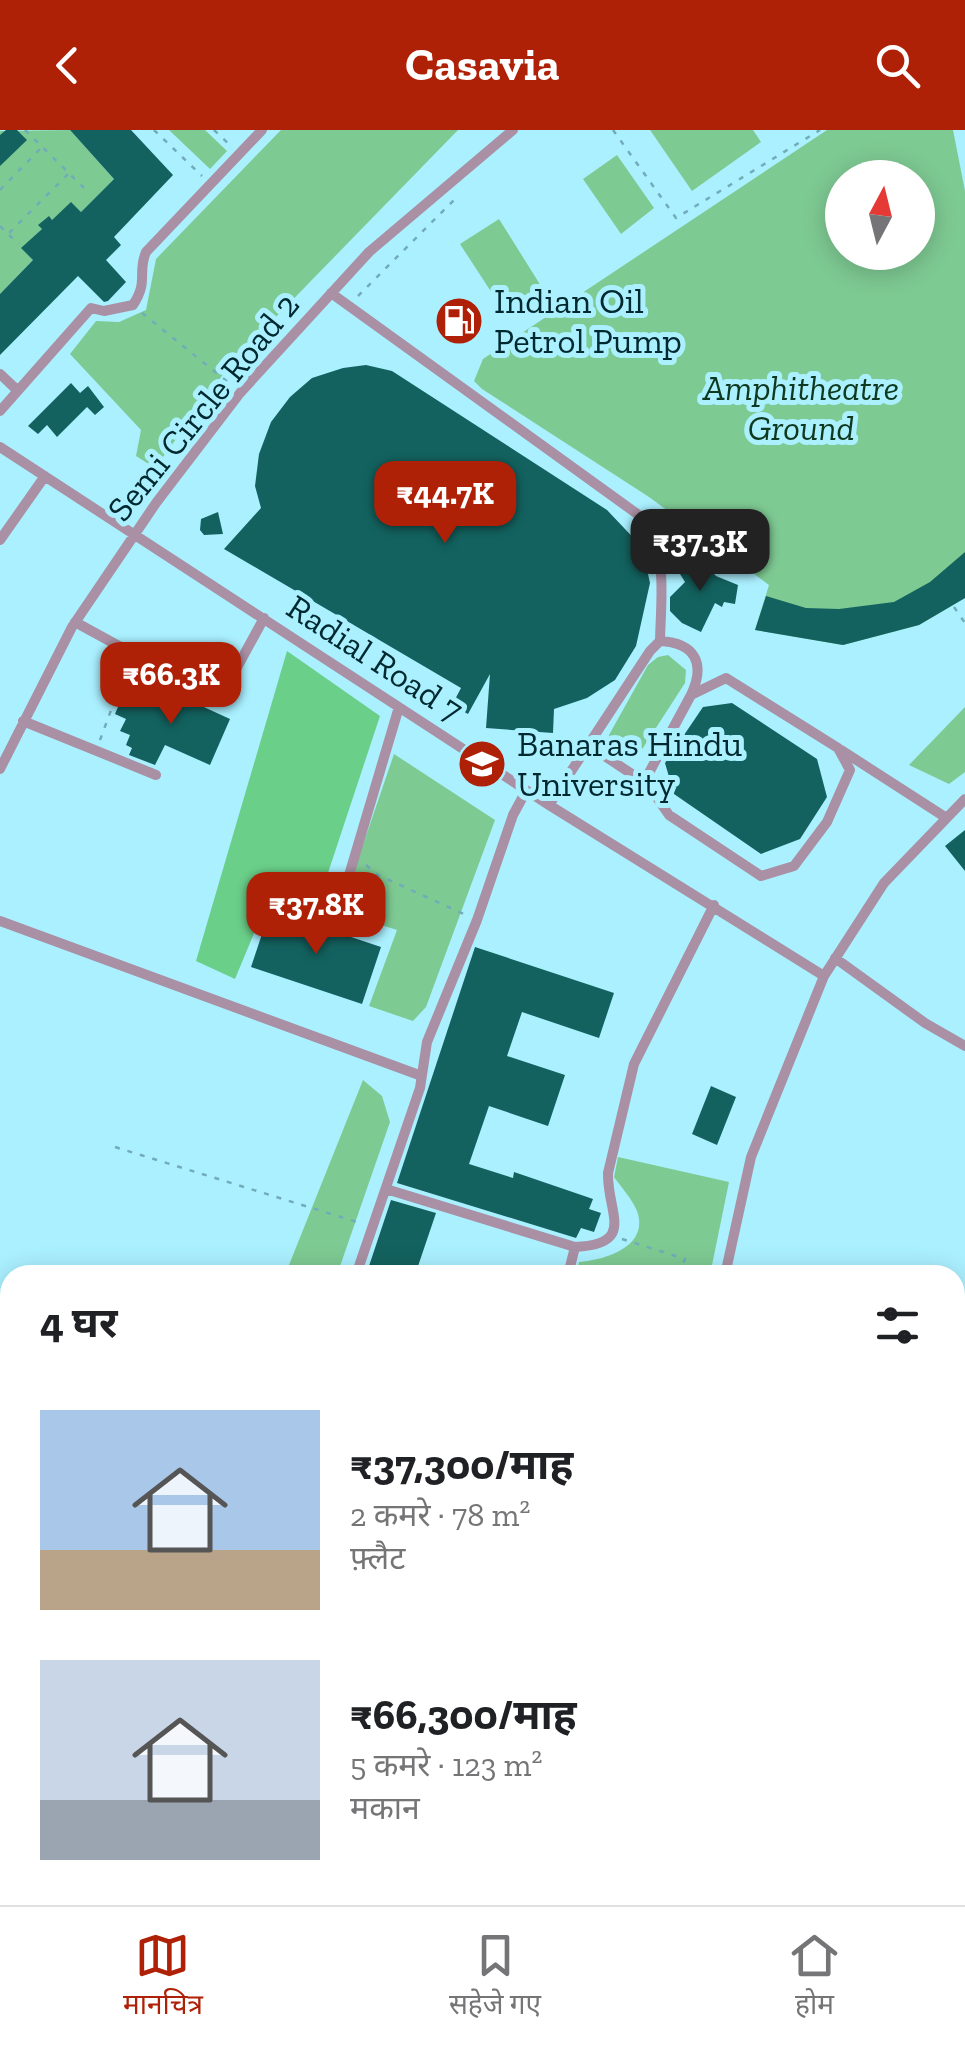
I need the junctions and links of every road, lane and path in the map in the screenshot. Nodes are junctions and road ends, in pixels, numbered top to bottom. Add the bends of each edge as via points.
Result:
1 (25, 130) edge
2 (154, 130) edge
3 (214, 130) edge
4 (262, 130) edge
5 (513, 130) edge
6 (613, 130) edge
7 (820, 130) edge
8 (42, 147) junction
9 (239, 154) junction
10 (69, 173) junction
11 (210, 184) junction
12 (84, 188) dead end
13 (0, 190) edge
14 (456, 197) dead end
15 (0, 226) edge
16 (8, 234) junction
17 (19, 244) dead end
18 (330, 293) junction
19 (350, 304) junction
20 (133, 305) junction
21 (0, 374) edge
22 (16, 390) junction
23 (240, 392) junction
24 (0, 410) edge
25 (0, 447) edge
26 (45, 476) junction
27 (134, 536) junction
28 (0, 540) edge
29 (954, 607) dead end
30 (264, 618) junction
31 (75, 622) junction
32 (965, 624) edge
33 (660, 640) junction
34 (120, 686) dead end
35 (691, 695) junction
36 (399, 707) junction
37 (24, 721) junction
38 (588, 745) junction
39 (838, 748) junction
40 (96, 751) junction
41 (0, 769) edge
42 (156, 775) dead end
43 (644, 782) junction
44 (526, 791) junction
45 (965, 799) edge
46 (548, 805) junction
47 (945, 817) junction
48 (354, 854) junction
49 (714, 905) junction
50 (336, 919) dead end
51 (477, 920) junction
52 (0, 921) edge
53 (835, 958) junction
54 (824, 976) junction
55 (965, 1046) edge
56 (419, 1075) junction
57 (115, 1147) dead end
58 (386, 1189) junction
59 (373, 1227) junction
60 (611, 1236) junction
61 (575, 1247) junction
62 (360, 1265) edge
63 (570, 1265) edge
64 (682, 1265) edge
65 (727, 1265) edge

1 - 8 path
2 - 11 path
3 - 9 path
4 - 9 lane
5 - 18 lane, Semi Circle Road 2
6 - 7 path via 676,218
8 - 10 path
8 - 13 path
9 - 11 lane
10 - 12 path
10 - 16 path
11 - 20 lane via 146,252 145,279
14 - 19 path
15 - 16 path
16 - 17 path
18 - 19 lane
18 - 23 lane, Semi Circle Road 2
19 - 33 lane via 647,521 662,565
20 - 22 lane via 91,308
20 - 23 path
21 - 22 lane
22 - 24 lane
23 - 27 lane, Semi Circle Road 2
25 - 26 lane, Radial Road 7
26 - 27 lane, Radial Road 7
26 - 28 lane
27 - 30 lane, Radial Road 7
27 - 31 lane, Semi Circle Road 2
29 - 32 path
30 - 31 lane via 218,693 203,692
30 - 36 lane, Radial Road 7
31 - 37 lane, Semi Circle Road 2
33 - 35 lane via 693,653 698,668
33 - 38 lane
34 - 40 path
35 - 39 lane via 726,678
35 - 43 lane
36 - 44 lane, Radial Road 7
36 - 48 lane
37 - 40 lane
37 - 41 lane, Semi Circle Road 2
38 - 43 lane
38 - 46 lane
39 - 43 lane via 850,770 827,822 794,866 761,876 668,815
39 - 47 lane
40 - 42 lane
44 - 46 lane, Radial Road 7
44 - 51 lane
45 - 47 lane
46 - 49 lane, Radial Road 7
47 - 53 lane via 884,883
48 - 50 lane
48 - 51 path via 378,875
49 - 54 lane, Radial Road 7
49 - 60 lane via 634,1064 608,1172 616,1214
51 - 56 lane via 426,1042
52 - 56 lane
53 - 54 lane
53 - 55 lane
54 - 65 lane via 751,1157
56 - 58 lane
57 - 59 path
58 - 59 lane
58 - 61 lane
59 - 62 lane
60 - 61 lane
60 - 64 path via 685,1259
61 - 63 lane

